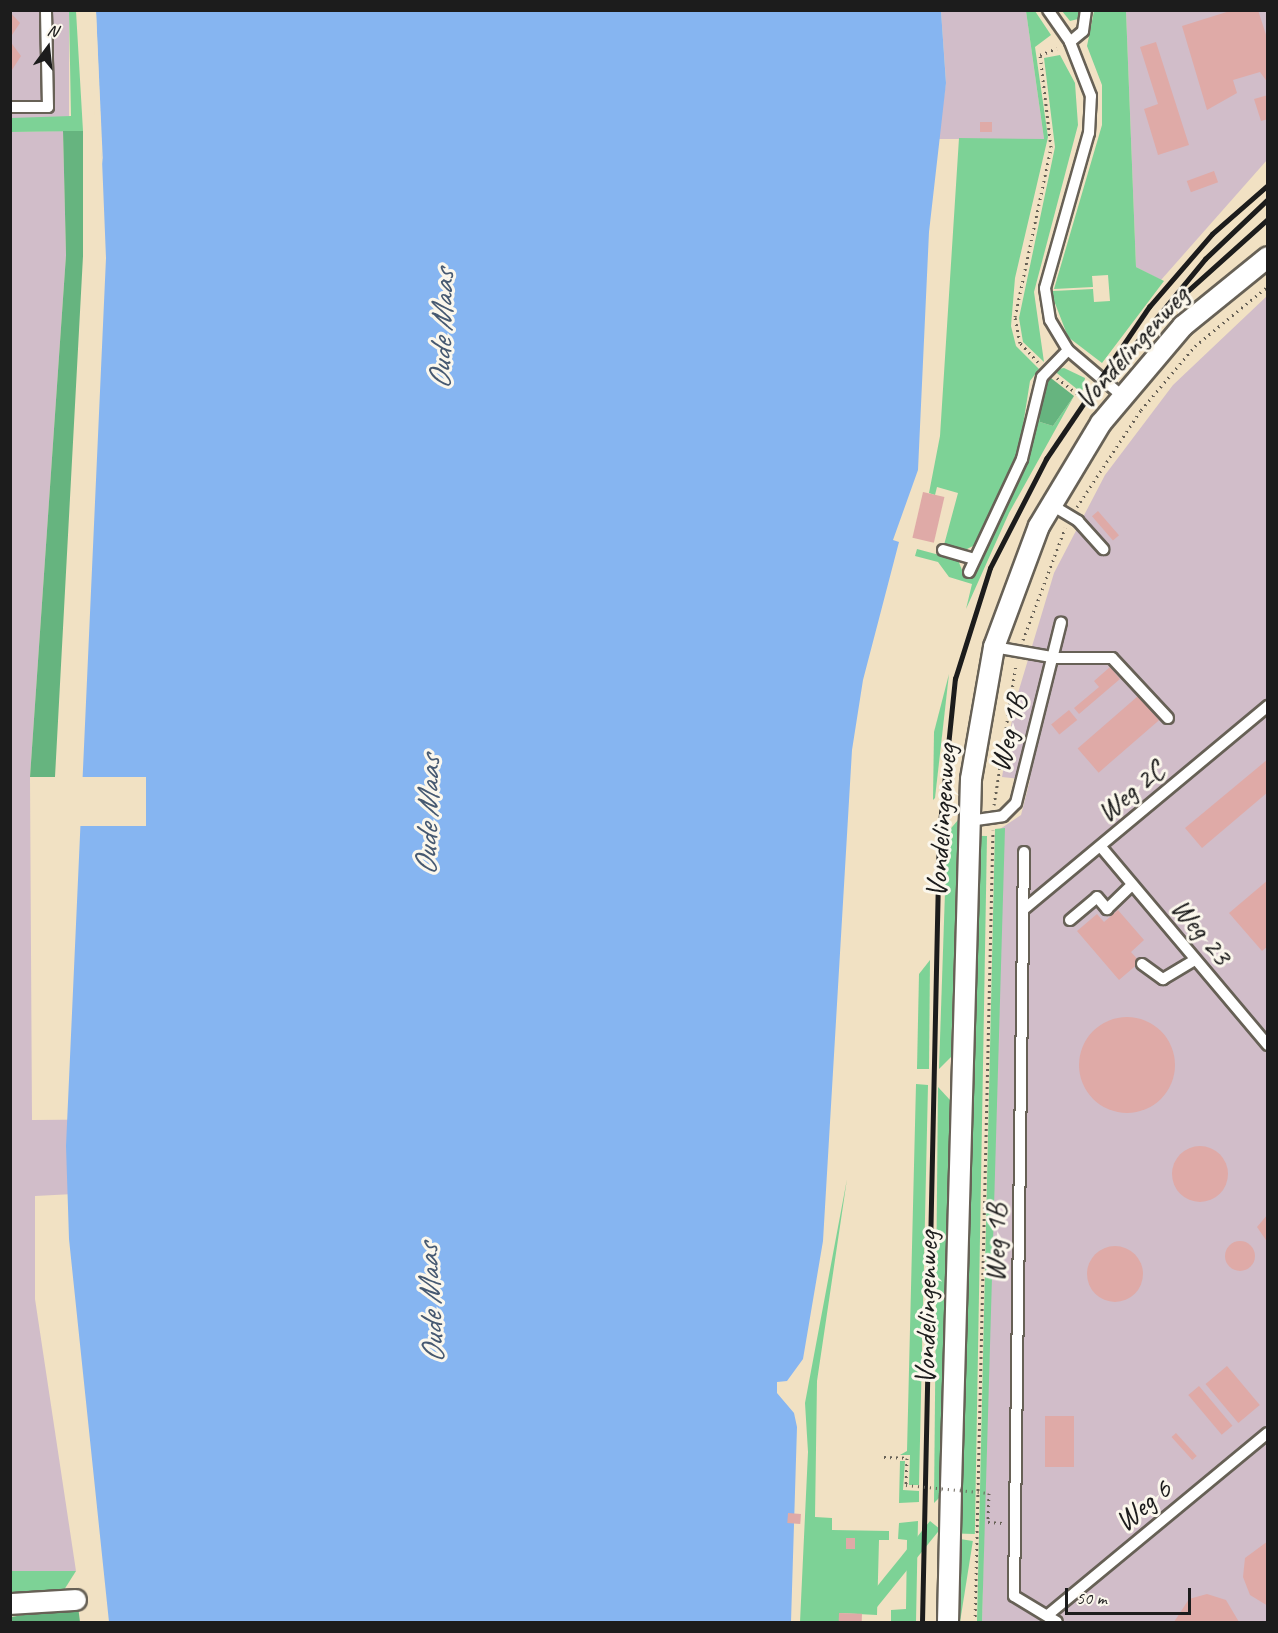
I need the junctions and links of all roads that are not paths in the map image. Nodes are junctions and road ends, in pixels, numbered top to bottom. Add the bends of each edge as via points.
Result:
1 (46, 10) edge
2 (1048, 10) edge
3 (1086, 10) edge
4 (1070, 42) junction
5 (10, 107) edge
6 (1268, 257) edge
7 (1068, 350) junction
8 (1121, 395) junction
9 (1050, 504) junction
10 (1103, 549) dead end
11 (943, 550) dead end
12 (974, 559) junction
13 (969, 572) dead end
14 (1061, 623) dead end
15 (994, 647) junction
16 (1052, 657) junction
17 (1268, 706) edge
18 (1168, 718) dead end
19 (969, 821) junction
20 (1101, 847) junction
21 (1024, 852) dead end
22 (1132, 885) junction
23 (1023, 910) junction
24 (1070, 920) dead end
25 (1195, 960) junction
26 (1143, 964) dead end
27 (1268, 1045) edge
28 (1268, 1433) edge
29 (76, 1599) dead end
30 (10, 1604) edge
31 (1053, 1618) edge
32 (948, 1623) edge

1 - 5 lane via 48,107
2 - 4 lane
3 - 4 lane via 1083,32
4 - 7 lane via 1087,79 1091,115 1045,288 1050,320
6 - 8 street, Vondelingenweg via 1183,326
7 - 8 lane
7 - 12 lane via 1042,377 1022,459
8 - 9 street, Vondelingenweg
9 - 10 lane via 1078,521
9 - 15 street, Vondelingenweg via 1017,574
11 - 12 lane
12 - 13 lane
14 - 16 lane, Weg 1B
15 - 16 lane
15 - 19 street, Vondelingenweg via 976,733
16 - 18 lane via 1099,655 1118,661
16 - 19 lane, Weg 1B via 1016,803 1003,816
17 - 20 lane, Weg 2C
19 - 32 street, Vondelingenweg
20 - 22 lane, Weg 23
20 - 23 lane, Weg 2C
21 - 23 lane, Weg 1B
22 - 24 lane via 1107,909 1097,897
22 - 25 lane, Weg 23
23 - 31 lane, Weg 1B via 1014,1596
25 - 26 lane via 1162,979
25 - 27 lane, Weg 23
28 - 31 lane, Weg 6
29 - 30 street

